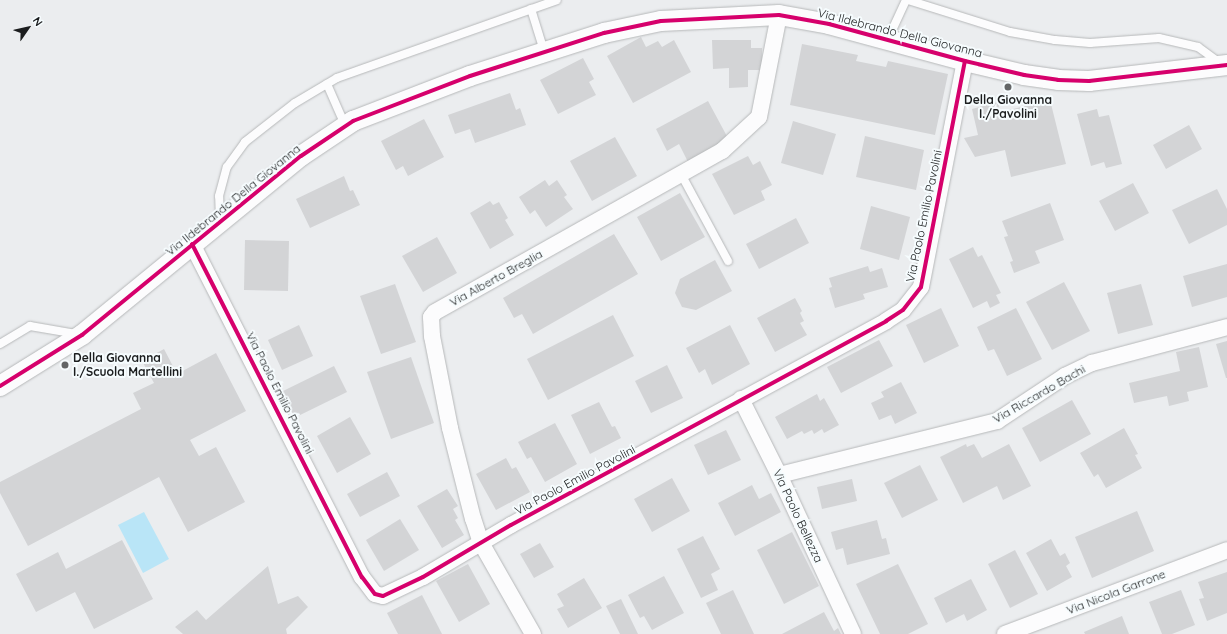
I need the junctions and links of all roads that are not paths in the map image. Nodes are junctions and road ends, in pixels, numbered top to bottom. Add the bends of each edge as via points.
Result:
1 (557, 0) edge
2 (907, 0) edge
3 (531, 9) junction
4 (780, 15) junction
5 (888, 40) junction
6 (544, 51) junction
7 (965, 61) junction
8 (1225, 65) edge
9 (327, 84) junction
10 (345, 125) junction
11 (681, 174) junction
12 (220, 222) junction
13 (192, 244) junction
14 (728, 261) dead end
15 (1227, 326) edge
16 (82, 335) junction
17 (0, 344) edge
18 (0, 386) edge
19 (741, 399) junction
20 (779, 475) junction
21 (481, 543) junction
22 (1227, 550) edge
23 (533, 634) edge
24 (853, 634) edge
25 (1005, 634) edge

1 - 3 lane
2 - 5 lane
2 - 8 lane via 1010,32 1055,40 1090,43 1159,38 1198,47
3 - 6 lane
3 - 9 lane via 403,53
4 - 5 street, Via Ildebrando Della Giovanna via 829,24
4 - 6 street, Via Ildebrando Della Giovanna via 661,21 604,33
4 - 11 street, Via Alberto Breglia via 759,117 722,151
5 - 7 street, Via Ildebrando Della Giovanna
6 - 10 street, Via Ildebrando Della Giovanna via 470,76
7 - 8 street, Via Ildebrando Della Giovanna via 1058,80 1089,81
7 - 19 street, Via Paolo Emilio Pavolini via 921,287 903,310 886,321
9 - 10 lane
9 - 12 lane via 295,103 245,142 227,167 218,196
10 - 12 street, Via Ildebrando Della Giovanna via 301,156
11 - 14 lane
11 - 21 street, Via Alberto Breglia via 432,314 432,336 450,428
12 - 13 street, Via Ildebrando Della Giovanna
13 - 16 street, Via Ildebrando Della Giovanna
13 - 21 street, Via Paolo Emilio Pavolini via 359,570 375,594 382,596 401,588
15 - 20 street, Via Riccardo Bachi via 1092,363 1065,376 997,421
16 - 17 lane via 30,326
16 - 18 street, Via Ildebrando Della Giovanna
19 - 20 street, Via Paolo Bellezza
19 - 21 street, Via Paolo Emilio Pavolini
20 - 24 street, Via Paolo Bellezza
21 - 23 street, Via Alberto Breglia
22 - 25 street, Via Nicola Garrone

